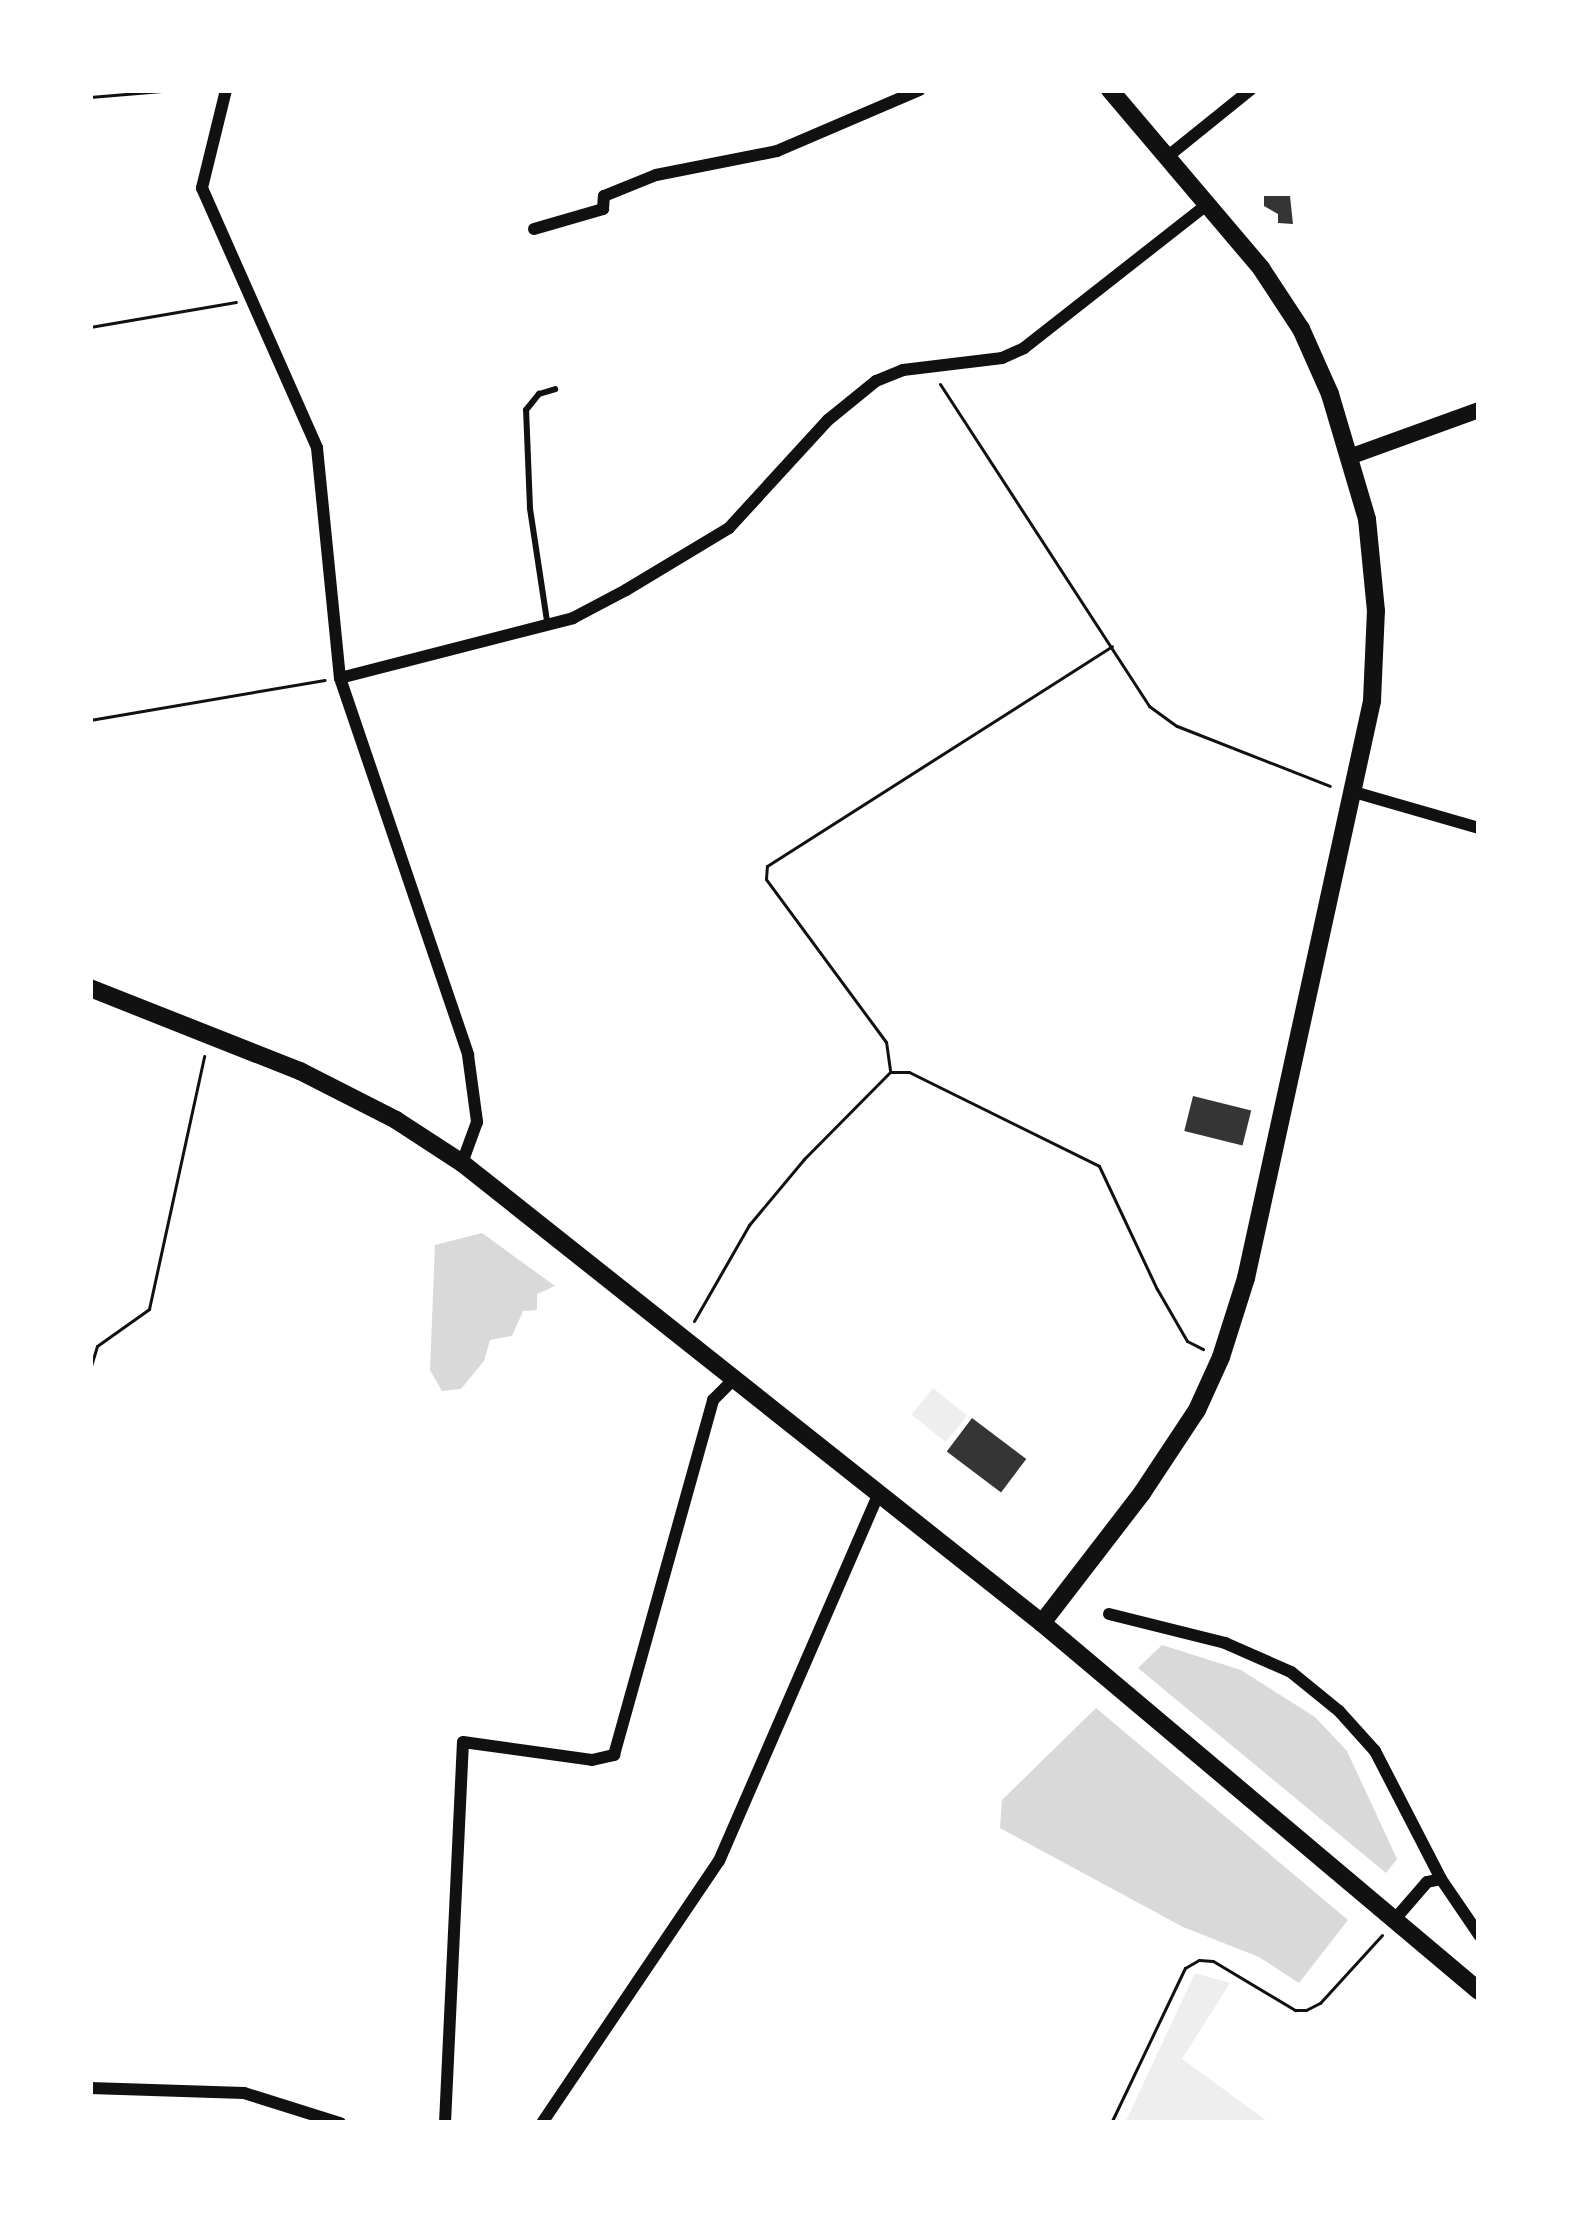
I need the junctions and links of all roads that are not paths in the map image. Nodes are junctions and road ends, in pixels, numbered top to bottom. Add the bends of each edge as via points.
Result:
1 (226, 90) edge
2 (919, 90) edge
3 (1110, 90) edge
4 (1250, 90) edge
5 (1167, 158) junction
6 (1209, 203) junction
7 (534, 229) dead end
8 (554, 389) dead end
9 (1479, 410) edge
10 (1352, 456) junction
11 (548, 625) junction
12 (340, 678) junction
13 (1354, 792) junction
14 (1479, 827) edge
15 (90, 988) edge
16 (462, 1163) junction
17 (734, 1379) junction
18 (877, 1497) junction
19 (1108, 1614) dead end
20 (1042, 1623) junction
21 (1441, 1880) junction
22 (1395, 1919) junction
23 (1479, 1935) edge
24 (1479, 1991) edge
25 (90, 2088) edge
26 (340, 2123) edge
27 (445, 2123) edge
28 (542, 2123) edge

1 - 12 street via 202,188 317,448
2 - 7 street via 777,151 656,175 604,196 603,208
3 - 5 main road
4 - 5 street
5 - 6 main road
6 - 10 main road via 1301,329
6 - 11 street via 1024,348 903,370 855,397 705,544
8 - 11 lane via 526,410
9 - 10 street
10 - 13 main road via 1376,611 1372,701
11 - 12 street
12 - 16 street via 468,1055 477,1122
13 - 14 street
13 - 20 main road via 1222,1357 1142,1493
15 - 16 main road via 216,1034 396,1120
16 - 17 main road
17 - 18 main road
17 - 27 street via 713,1400 614,1755 592,1760 463,1742
18 - 20 main road
18 - 28 street via 719,1861
19 - 21 street via 1225,1643 1291,1672 1340,1711 1375,1751
20 - 22 main road
21 - 22 street via 1427,1882
21 - 23 street
22 - 24 main road
25 - 26 street via 244,2093

